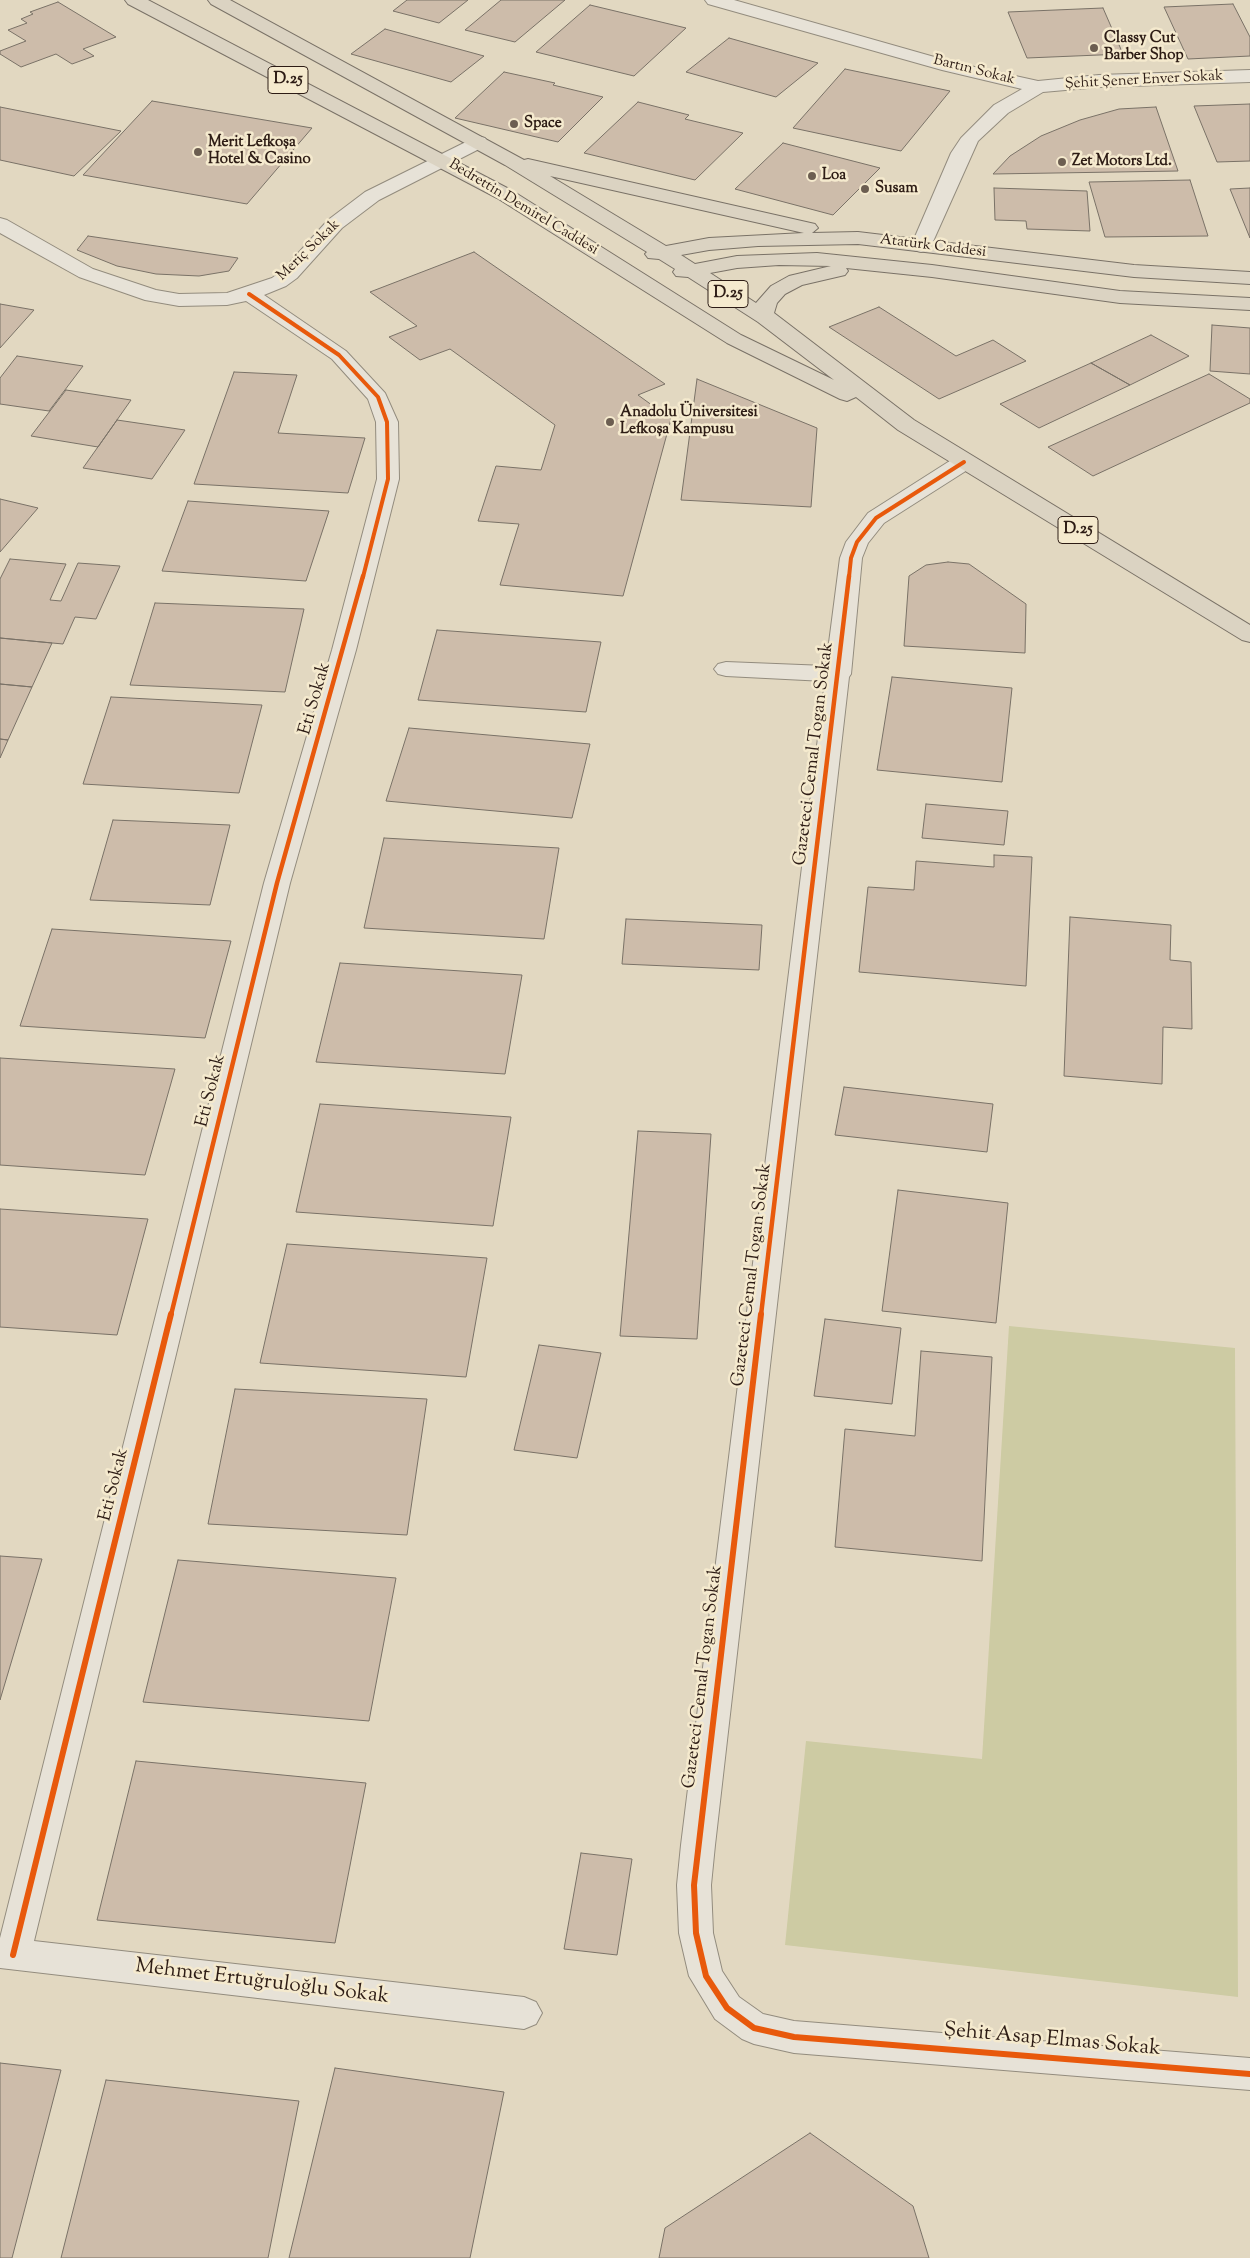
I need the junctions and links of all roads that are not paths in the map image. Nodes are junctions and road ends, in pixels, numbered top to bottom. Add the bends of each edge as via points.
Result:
1 (134, 0) edge
2 (217, 0) edge
3 (714, 0) edge
4 (1250, 76) edge
5 (1038, 87) junction
6 (478, 142) junction
7 (442, 160) junction
8 (512, 161) junction
9 (0, 224) edge
10 (858, 238) junction
11 (921, 246) junction
12 (662, 252) junction
13 (617, 264) junction
14 (894, 266) junction
15 (691, 270) junction
16 (1250, 278) edge
17 (644, 282) junction
18 (250, 294) junction
19 (1250, 304) edge
20 (765, 318) junction
21 (906, 425) junction
22 (964, 462) junction
23 (1250, 635) edge
24 (726, 669) dead end
25 (839, 674) junction
26 (6, 1954) edge
27 (524, 2014) dead end
28 (852, 2041) joint
29 (1250, 2074) edge

1 - 7 main road, Bedrettin Demirel Caddesi / D.25
2 - 6 main road, Bedrettin Demirel Caddesi / D.25
3 - 5 street, Bartın Sokak via 948,66
4 - 5 street, Şehit Şener Enver Sokak via 1099,81
5 - 11 street, Bartın Sokak via 1001,109 970,138
6 - 7 street, Meriç Sokak
6 - 8 main road, Bedrettin Demirel Caddesi / D.25
7 - 13 main road, Bedrettin Demirel Caddesi / D.25
7 - 18 street, Meriç Sokak via 372,196 335,224 290,274
8 - 10 main road
8 - 12 main road, Bedrettin Demirel Caddesi / D.25
9 - 18 street, Meriç Sokak via 86,273 152,296 203,301
10 - 11 main road, Atatürk Caddesi
10 - 12 main road, Atatürk Caddesi via 758,240
11 - 16 main road, Atatürk Caddesi via 1134,271
12 - 13 main road, Atatürk Caddesi
12 - 15 main road, Bedrettin Demirel Caddesi / D.25
13 - 17 main road, Bedrettin Demirel Caddesi / D.25
14 - 15 main road, Atatürk Caddesi via 779,259
14 - 19 main road, Atatürk Caddesi via 1120,297
14 - 20 main road via 842,270 796,280 771,296 765,308
15 - 17 main road, Atatürk Caddesi
15 - 20 main road, Bedrettin Demirel Caddesi / D.25
17 - 21 main road, Bedrettin Demirel Caddesi / D.25 via 734,339
18 - 26 street, Eti Sokak via 339,355 378,397 387,422 388,480 344,650 277,883
20 - 21 main road, Bedrettin Demirel Caddesi / D.25
21 - 22 main road, Bedrettin Demirel Caddesi / D.25
22 - 23 main road, Bedrettin Demirel Caddesi / D.25
22 - 25 street, Gazeteci Cemal Togan Sokak via 876,518 857,542 851,558
24 - 25 street
25 - 28 street, Gazeteci Cemal Togan Sokak via 694,1885 696,1933 706,1976 727,2008 754,2028 794,2037
26 - 27 street, Mehmet Ertuğruloğlu Sokak
28 - 29 street, Şehit Asap Elmas Sokak

